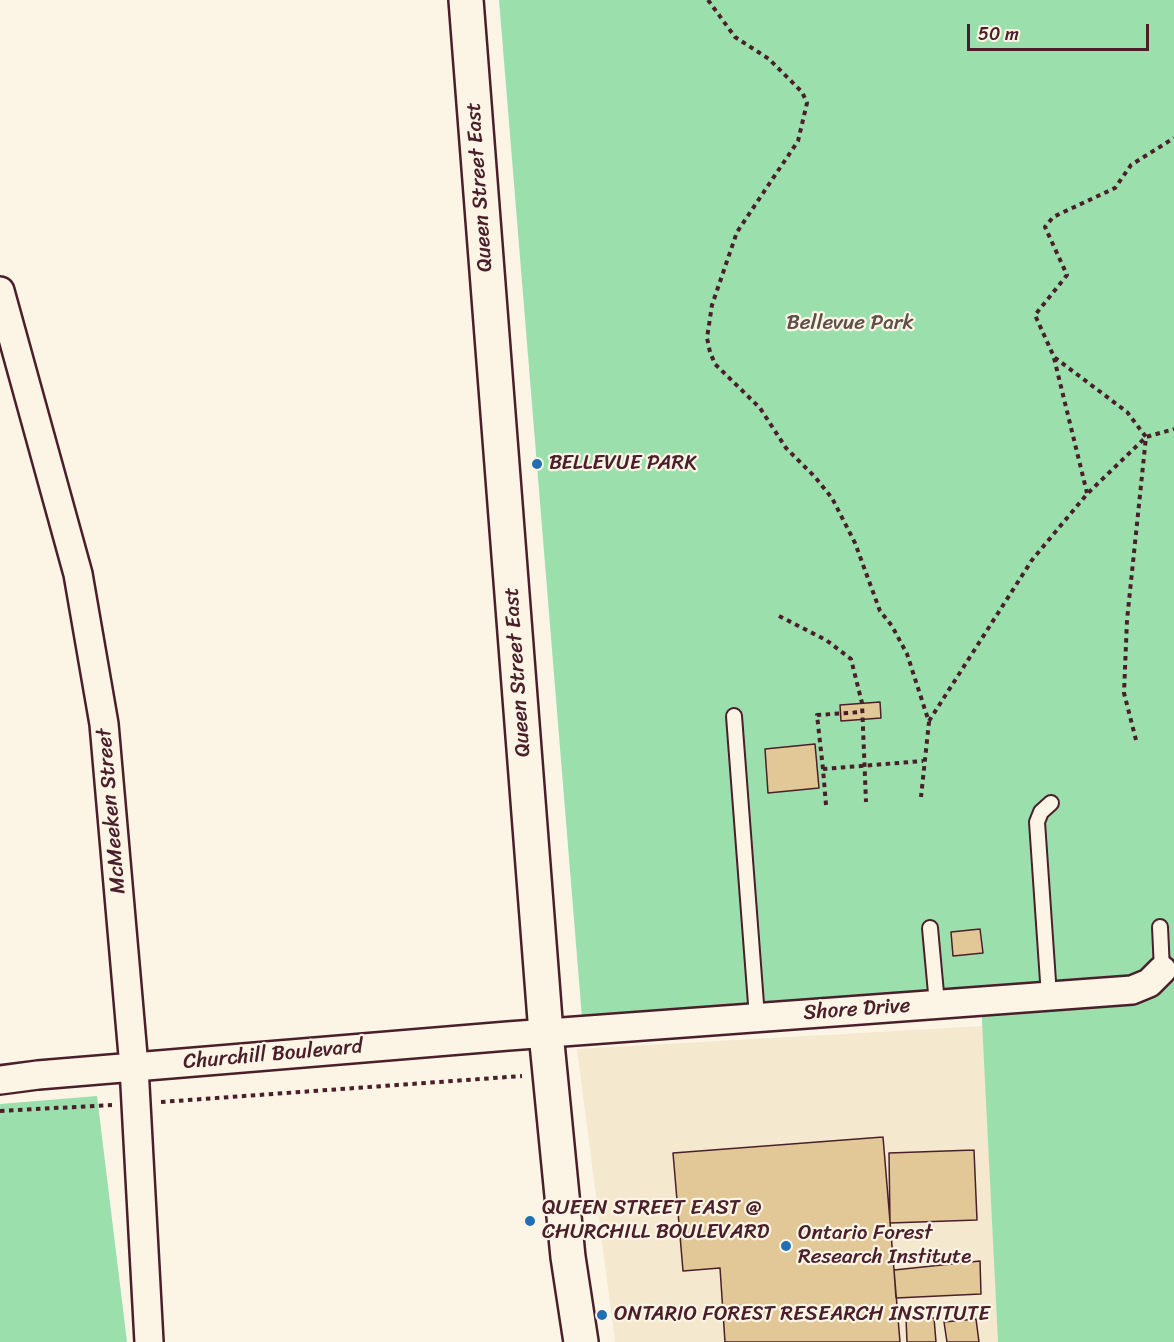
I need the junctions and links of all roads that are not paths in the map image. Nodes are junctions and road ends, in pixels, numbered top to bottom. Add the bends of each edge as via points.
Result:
1 (466, 0) edge
2 (0, 291) edge
3 (734, 716) dead end
4 (1051, 802) dead end
5 (1160, 927) dead end
6 (930, 928) dead end
7 (1162, 970) joint
8 (1049, 996) junction
9 (937, 1004) junction
10 (757, 1017) junction
11 (546, 1033) junction
12 (134, 1067) junction
13 (0, 1080) edge
14 (149, 1342) edge
15 (581, 1342) edge

1 - 11 main road, Queen Street East
2 - 12 street, McMeeken Street via 78,574 104,724
3 - 10 lane
4 - 8 lane via 1036,822
5 - 7 lane
6 - 9 lane
7 - 8 street, Shore Drive via 1149,983 1132,990
8 - 9 street, Shore Drive
9 - 10 street, Shore Drive
10 - 11 street, Shore Drive
11 - 12 street, Churchill Boulevard
11 - 15 main road, Queen Street East via 568,1257
12 - 13 street, Churchill Boulevard
12 - 14 street, McMeeken Street

